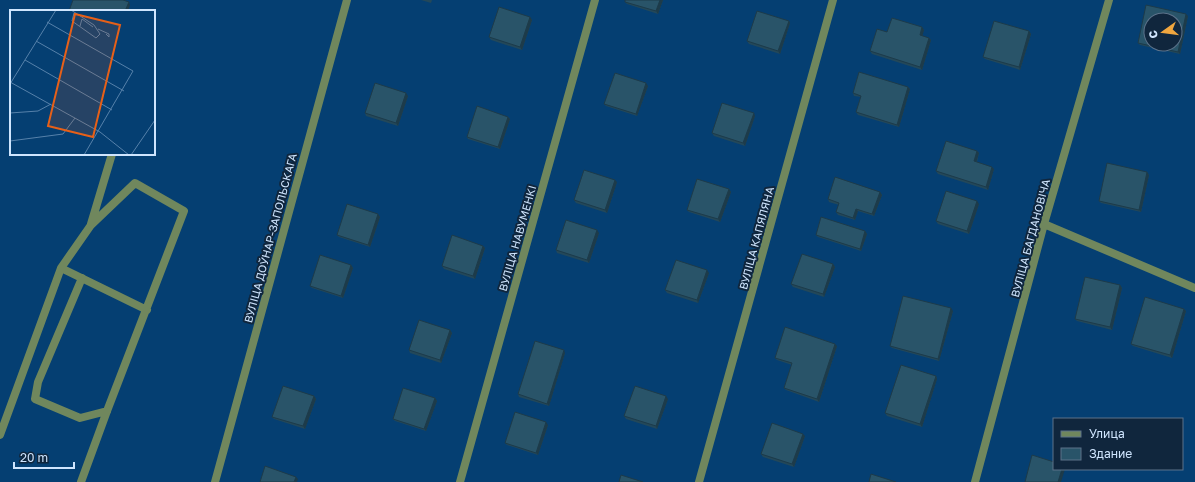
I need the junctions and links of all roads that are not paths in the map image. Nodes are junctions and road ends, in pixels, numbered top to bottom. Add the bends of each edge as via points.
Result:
1 (346, 0) edge
2 (595, 0) edge
3 (833, 0) edge
4 (1109, 0) edge
5 (112, 155) edge
6 (1044, 224) junction
7 (91, 225) junction
8 (61, 268) junction
9 (82, 278) junction
10 (1195, 288) edge
11 (147, 310) junction
12 (107, 411) junction
13 (0, 435) edge
14 (82, 482) edge
15 (215, 482) edge
16 (460, 482) edge
17 (699, 482) edge
18 (975, 482) edge

1 - 15 street, ВУЛІЦА ДОЎНАР-ЗАПОЛЬСКАГА
2 - 16 street, ВУЛІЦА НАВУМЕНКІ
3 - 17 street, ВУЛІЦА КАПЯЛЯНА
4 - 6 street, ВУЛІЦА БАГДАНОВІЧА
5 - 7 street
6 - 10 street
6 - 18 street, ВУЛІЦА БАГДАНОВІЧА
7 - 8 street
7 - 11 street via 135,183 184,211
8 - 9 street
8 - 13 street
9 - 11 street
9 - 12 street via 38,382 35,399 80,418
11 - 12 street
12 - 14 street

